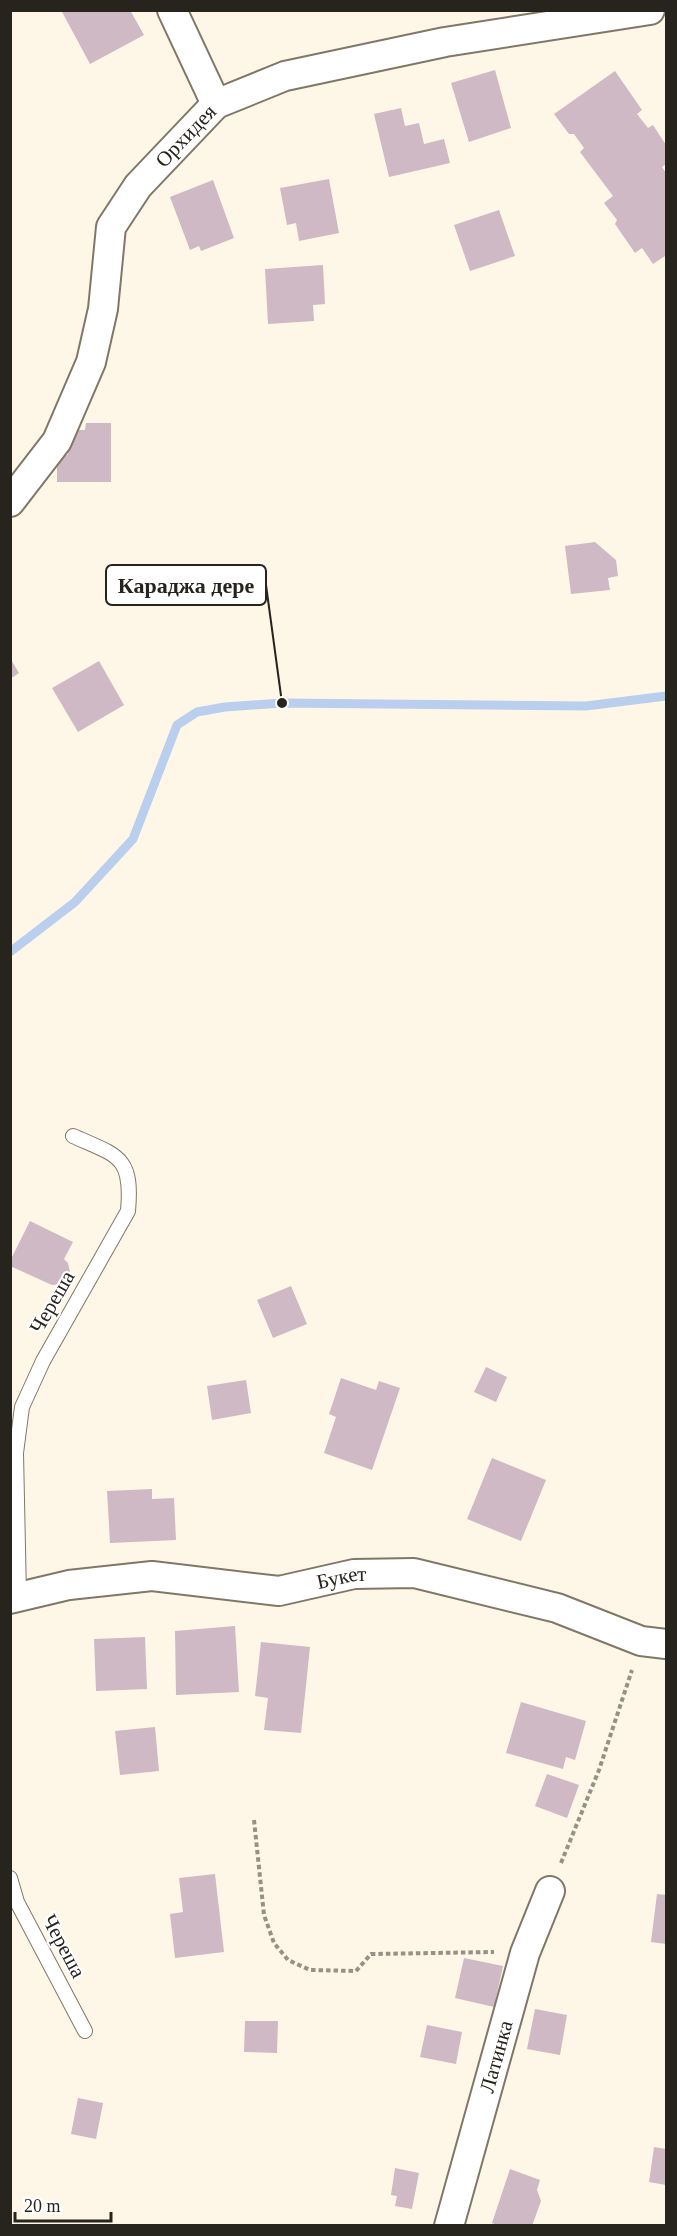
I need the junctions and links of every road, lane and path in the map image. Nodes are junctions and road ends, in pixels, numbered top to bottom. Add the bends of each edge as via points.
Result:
1 (172, 10) edge
2 (650, 10) edge
3 (216, 104) junction
4 (10, 502) edge
5 (73, 1136) dead end
6 (13, 1452) edge
7 (15, 1597) edge
8 (654, 1643) edge
9 (254, 1820) dead end
10 (10, 1878) edge
11 (550, 1892) joint
12 (525, 1953) junction
13 (85, 2031) dead end
14 (449, 2226) edge

1 - 3 street
2 - 3 street, Орхидея via 445,42 285,76
3 - 4 street, Орхидея via 138,186 111,227 103,309 91,362 57,441
5 - 6 lane, Череша via 115,1155 126,1168 130,1187 128,1211 30,1388
6 - 7 lane, Череша
7 - 8 street, Букет via 69,1585 152,1575 279,1591 354,1574 414,1573 557,1608
8 - 11 path
9 - 12 path via 264,1915 274,1943 288,1960 310,1970 356,1971 371,1954
10 - 13 lane, Череша via 17,1902
11 - 12 street, Латинка
12 - 14 street, Латинка

